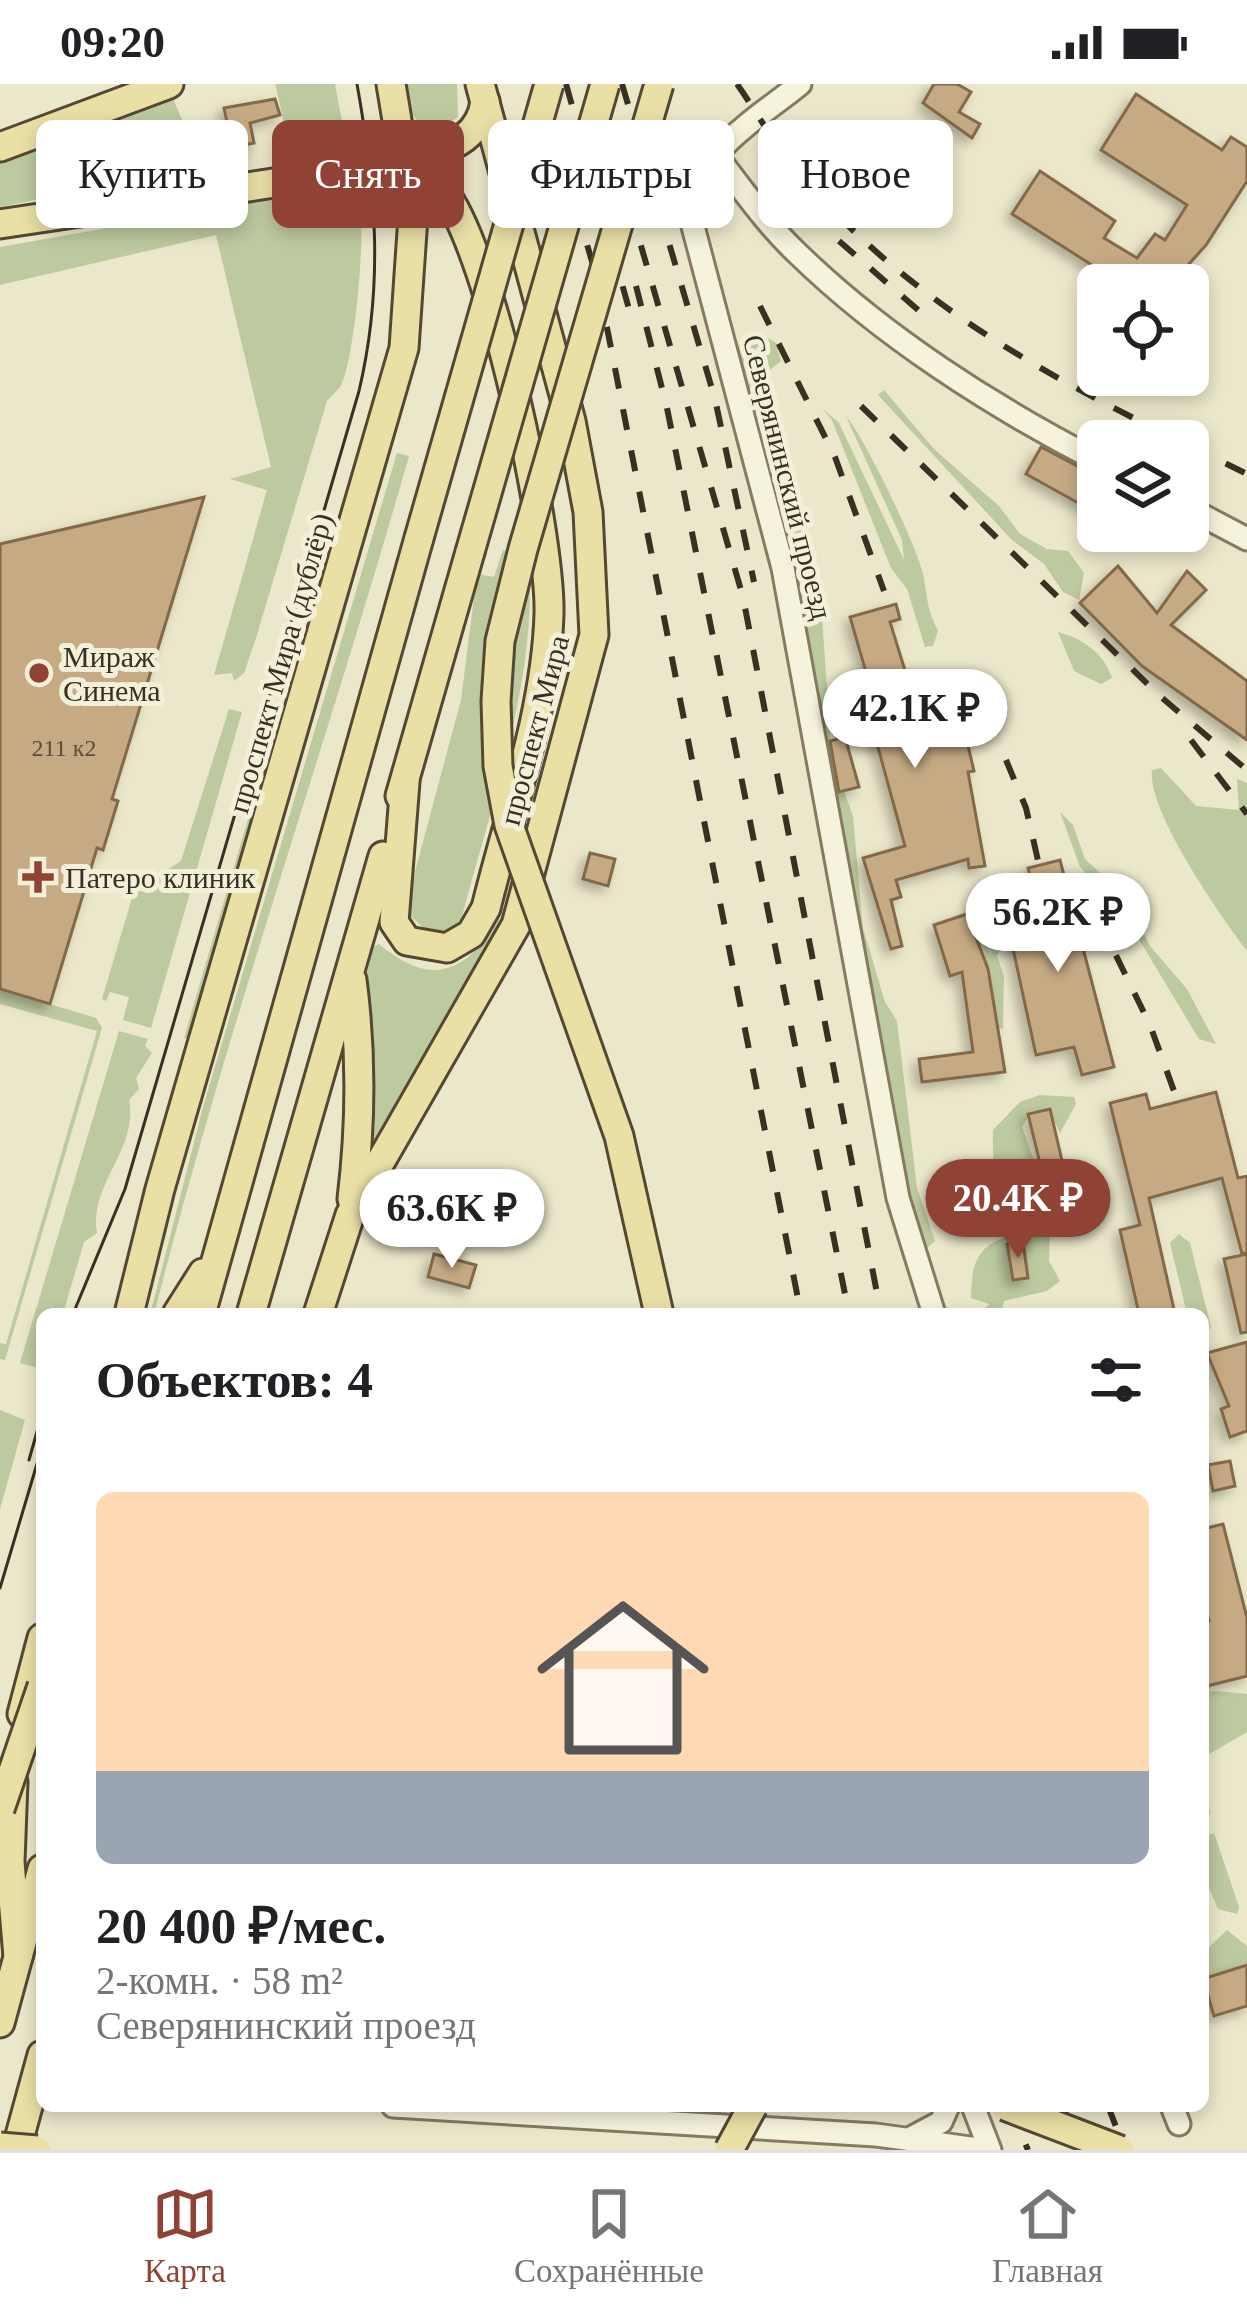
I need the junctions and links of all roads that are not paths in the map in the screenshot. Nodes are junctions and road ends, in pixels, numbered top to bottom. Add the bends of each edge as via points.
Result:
1 (166, 84) edge
2 (391, 84) edge
3 (549, 84) edge
4 (605, 84) edge
5 (659, 84) edge
6 (800, 84) edge
7 (482, 93) edge
8 (399, 120) edge
9 (0, 135) edge
10 (734, 138) edge
11 (464, 140) edge
12 (0, 147) edge
13 (734, 178) edge
14 (272, 183) edge
15 (0, 224) edge
16 (412, 228) edge
17 (459, 228) edge
18 (693, 228) edge
19 (1077, 449) edge
20 (1209, 519) edge
21 (1247, 539) edge
22 (404, 782) junction
23 (351, 968) junction
24 (350, 1215) junction
25 (223, 1239) junction
26 (132, 1308) edge
27 (181, 1308) edge
28 (203, 1308) edge
29 (253, 1308) edge
30 (320, 1308) edge
31 (658, 1308) edge
32 (932, 1308) edge
33 (36, 1661) edge
34 (36, 1704) edge
35 (0, 1809) edge
36 (36, 1891) edge
37 (18, 1957) junction
38 (0, 2023) edge
39 (36, 2077) edge
40 (36, 2102) edge
41 (490, 2112) edge
42 (750, 2112) edge
43 (945, 2112) edge
44 (975, 2112) edge
45 (1021, 2112) edge
46 (910, 2138) junction
47 (18, 2144) edge
48 (728, 2150) edge
49 (987, 2150) edge
50 (1120, 2150) edge

1 - 9 main road
1 - 12 main road
2 - 8 main road, проспект Мира (дублёр)
3 - 25 main road, bridge
4 - 22 main road, проспект Мира, bridge
5 - 31 main road, bridge via 523,549 500,640 496,701 509,826 619,1136
6 - 10 street
7 - 11 main road via 480,127
7 - 24 main road, проспект Мира via 571,421 588,512 594,635 515,925
13 - 19 street via 794,252 860,307
14 - 15 main road
16 - 26 main road, проспект Мира (дублёр) via 397,384
17 - 22 main road via 484,286 534,490 549,613 486,908 471,934 447,948 407,941 394,922
18 - 32 street, Северянинский проезд via 783,568 898,1198
20 - 21 street
22 - 23 main road, проспект Мира
23 - 24 main road, проспект Мира via 362,1119
23 - 29 main road, проспект Мира
24 - 30 main road, проспект Мира
25 - 27 main road
25 - 28 main road
33 - 37 main road via 12,1788
34 - 35 main road, bridge
36 - 37 main road
37 - 38 main road
39 - 47 main road
40 - 47 main road
41 - 46 street
42 - 48 main road, bridge
43 - 46 street
44 - 49 street
45 - 50 main road, bridge
46 - 49 street

